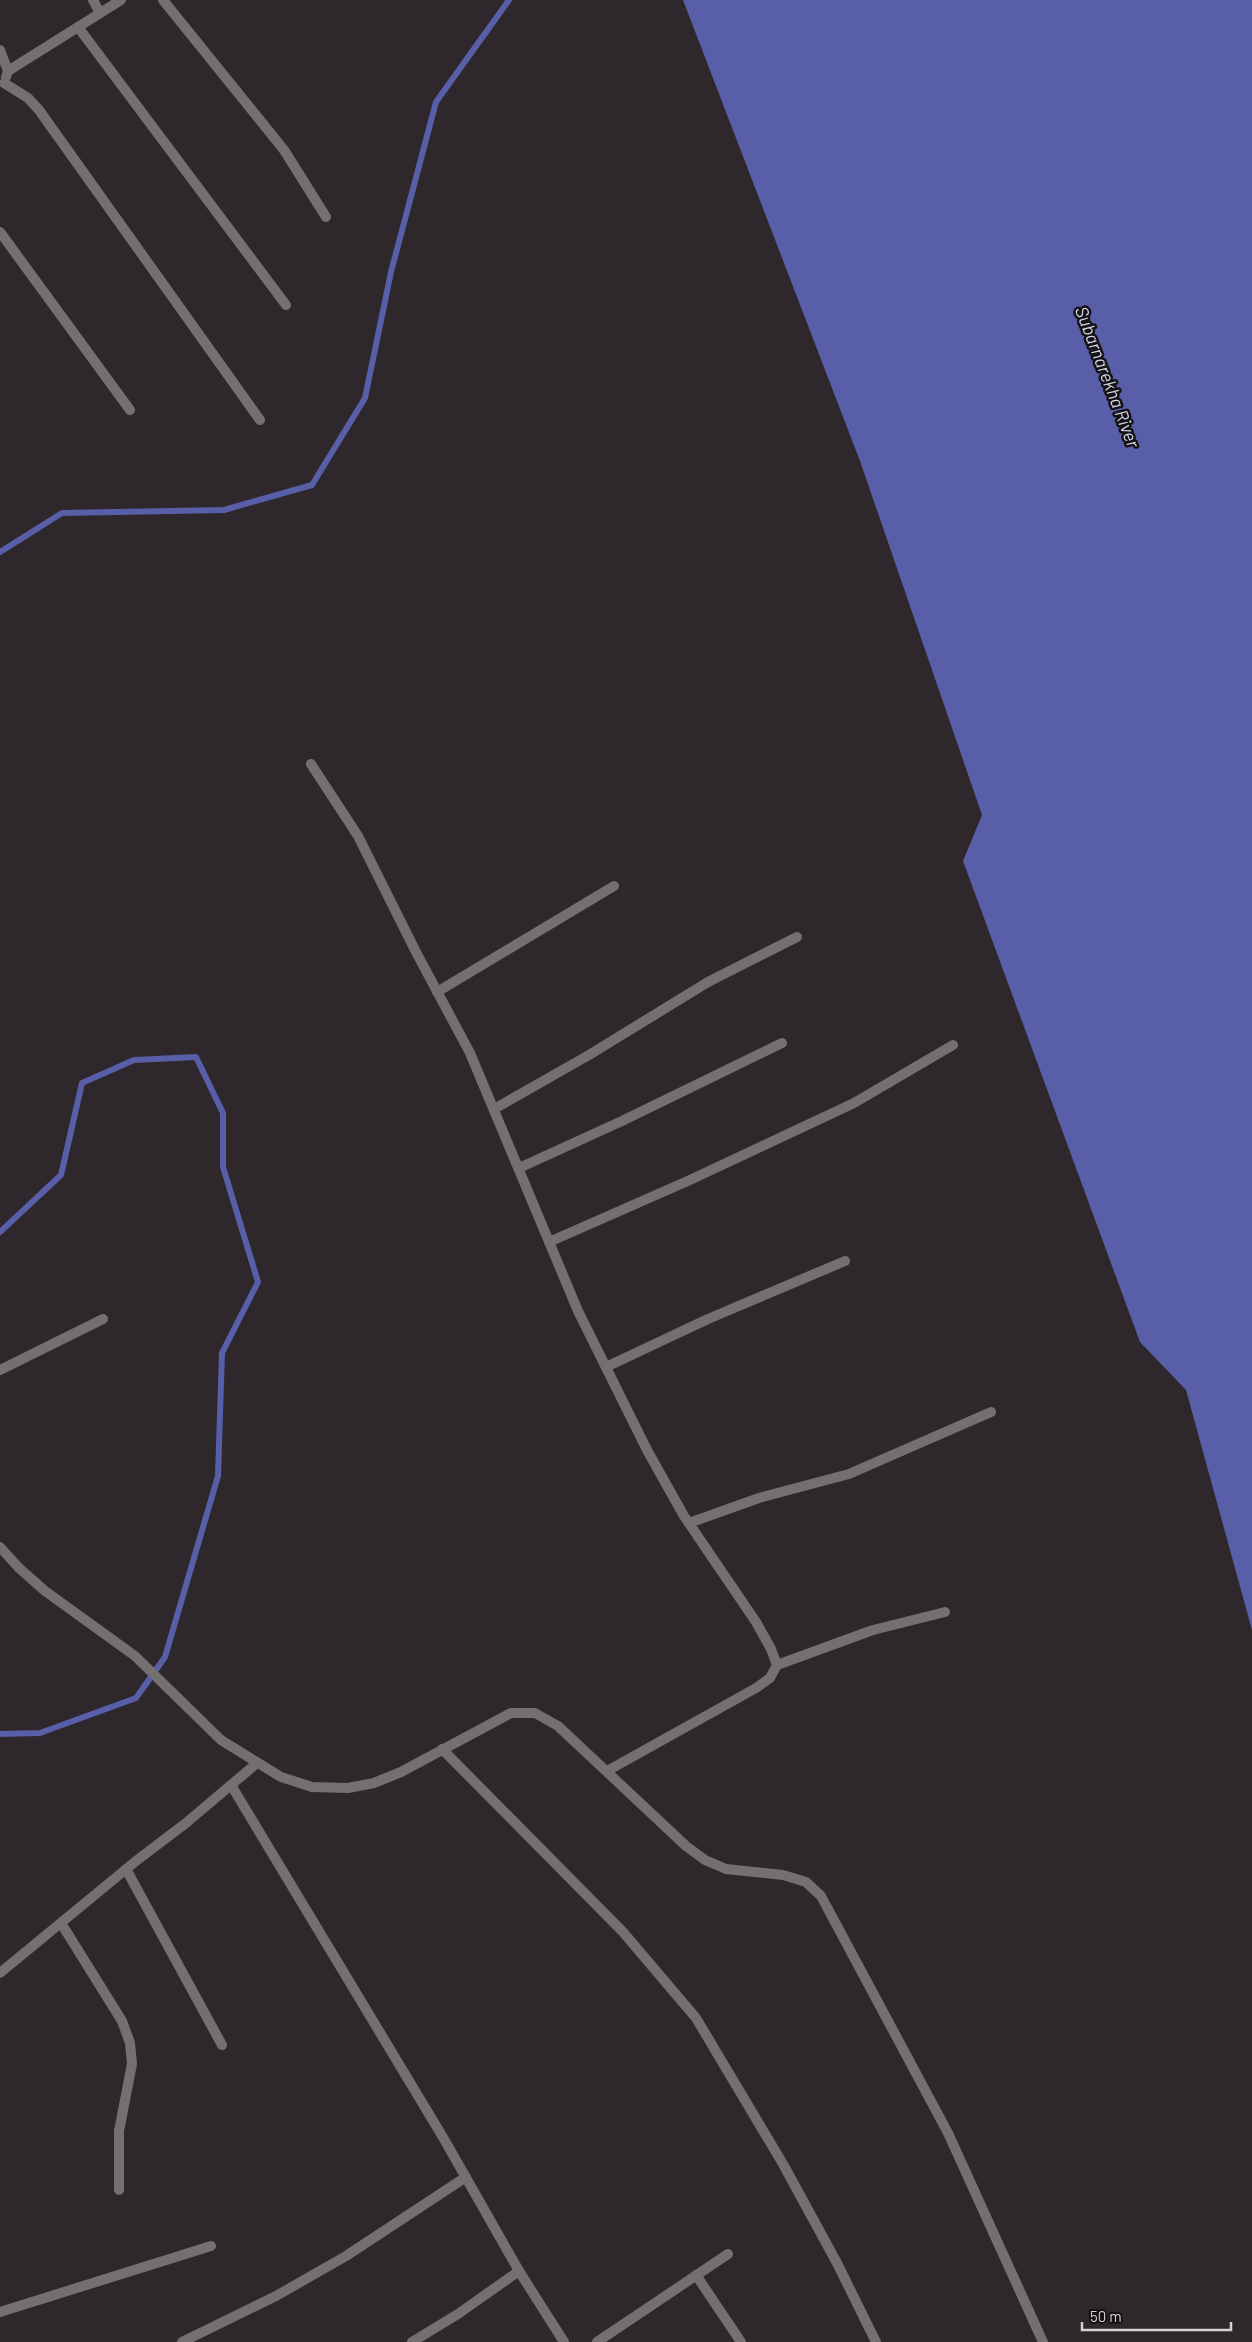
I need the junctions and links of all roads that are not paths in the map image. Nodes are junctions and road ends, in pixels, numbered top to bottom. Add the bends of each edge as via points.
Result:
1 (93, 0) edge
2 (121, 0) edge
3 (163, 0) edge
4 (100, 13) junction
5 (78, 27) junction
6 (0, 50) edge
7 (8, 70) junction
8 (2, 84) edge
9 (326, 217) dead end
10 (0, 232) edge
11 (286, 305) dead end
12 (130, 410) dead end
13 (260, 420) dead end
14 (311, 764) dead end
15 (614, 886) dead end
16 (797, 937) dead end
17 (437, 992) junction
18 (782, 1043) dead end
19 (953, 1045) dead end
20 (494, 1109) junction
21 (519, 1168) junction
22 (549, 1242) junction
23 (845, 1262) dead end
24 (102, 1319) dead end
25 (606, 1368) junction
26 (0, 1370) edge
27 (991, 1412) dead end
28 (689, 1523) junction
29 (0, 1548) edge
30 (945, 1612) dead end
31 (777, 1665) junction
32 (442, 1748) junction
33 (257, 1763) junction
34 (607, 1771) junction
35 (231, 1784) junction
36 (126, 1869) junction
37 (61, 1924) junction
38 (0, 1973) edge
39 (222, 2046) dead end
40 (466, 2177) junction
41 (119, 2190) dead end
42 (211, 2246) dead end
43 (728, 2254) dead end
44 (519, 2271) junction
45 (696, 2275) junction
46 (0, 2312) edge
47 (182, 2342) edge
48 (412, 2342) edge
49 (564, 2342) edge
50 (597, 2342) edge
51 (742, 2342) edge
52 (876, 2342) edge
53 (1043, 2342) edge

1 - 4 street
2 - 4 street
3 - 9 street via 284,150
4 - 5 street
5 - 7 street
5 - 11 street
6 - 7 street
7 - 8 street
8 - 13 street via 28,98 40,110
10 - 12 street
14 - 17 street via 358,836
15 - 17 street
16 - 20 street via 708,982
17 - 20 street via 470,1054
18 - 21 street
19 - 22 street via 854,1103
20 - 21 street
21 - 22 street
22 - 25 street
23 - 25 street via 708,1319
24 - 26 street
25 - 28 street via 647,1450
27 - 28 street via 849,1474 759,1498
28 - 31 street via 756,1622
29 - 33 street via 45,1591 136,1656 221,1740
30 - 31 street via 873,1630
31 - 34 street via 770,1678 756,1688
32 - 33 street via 401,1772 374,1783 348,1788 312,1787 281,1777
32 - 34 street via 511,1713 536,1713 558,1726
32 - 52 street via 623,1932 696,2018 782,2164
33 - 35 street
34 - 53 street via 705,1860 726,1869 783,1875 806,1882 820,1896 948,2132
35 - 36 street
35 - 40 street
36 - 37 street
36 - 39 street
37 - 38 street
37 - 41 street via 122,2022 130,2043 132,2064 119,2131
40 - 44 street
40 - 47 street via 346,2256 276,2296
42 - 46 street
43 - 45 street
44 - 48 street
44 - 49 street
45 - 50 street
45 - 51 street

